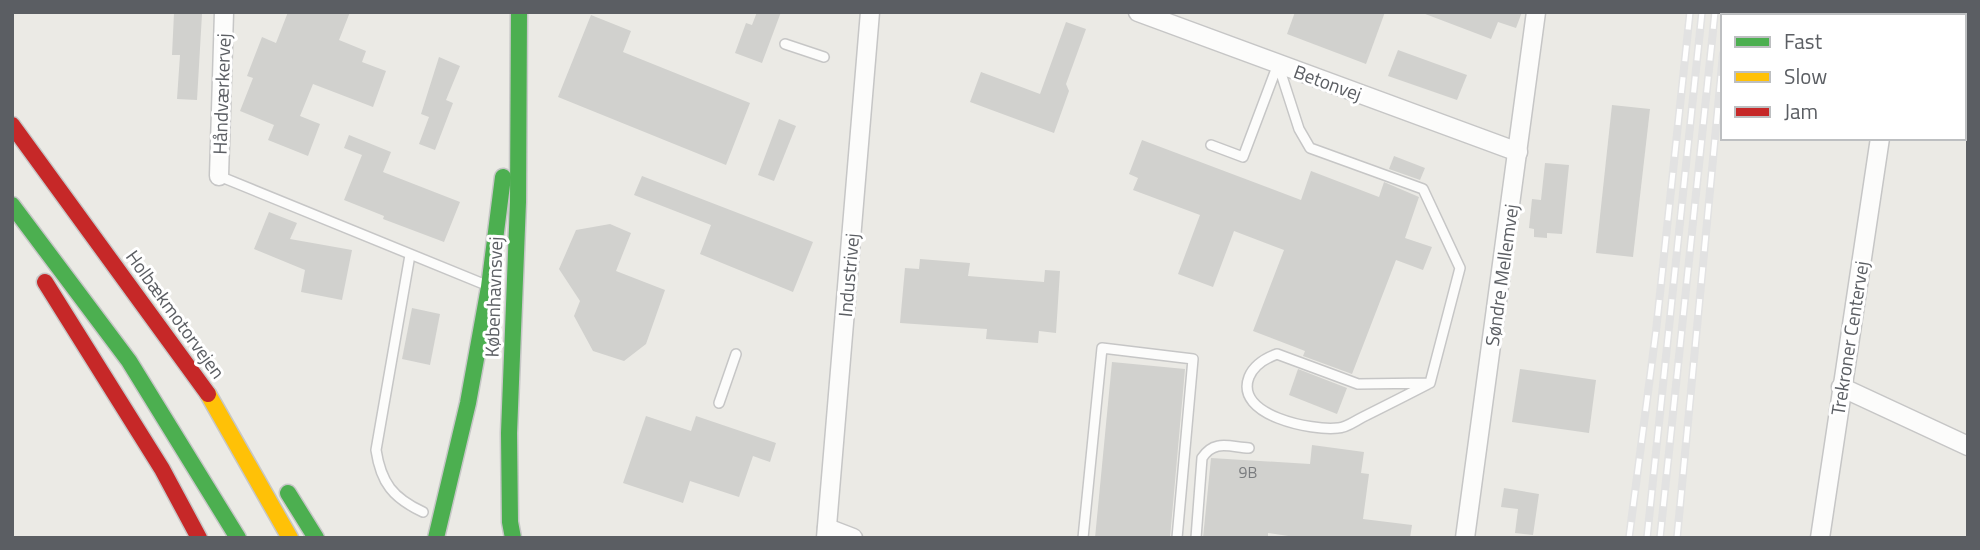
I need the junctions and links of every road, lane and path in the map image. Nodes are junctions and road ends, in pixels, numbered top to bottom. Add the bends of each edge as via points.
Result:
1 (224, 12) edge
2 (519, 12) edge
3 (870, 12) edge
4 (1138, 12) edge
5 (1536, 12) edge
6 (785, 44) dead end
7 (517, 57) junction
8 (824, 57) dead end
9 (1278, 64) junction
10 (12, 125) edge
11 (1880, 140) edge
12 (1211, 145) dead end
13 (1518, 152) junction
14 (219, 176) joint
15 (12, 205) edge
16 (12, 221) edge
17 (95, 238) junction
18 (410, 255) junction
19 (489, 287) junction
20 (736, 354) dead end
21 (1430, 383) junction
22 (1841, 387) junction
23 (719, 403) dead end
24 (1968, 446) edge
25 (1249, 448) dead end
26 (261, 454) dead end
27 (276, 477) dead end
28 (423, 512) dead end
29 (827, 533) edge
30 (200, 538) edge
31 (239, 538) edge
32 (290, 538) edge
33 (316, 538) edge
34 (436, 538) edge
35 (513, 538) edge
36 (853, 538) edge
37 (1083, 538) edge
38 (1177, 538) edge
39 (1196, 538) edge
40 (1465, 538) edge
41 (1820, 538) edge

1 - 14 street, Håndværkervej
2 - 7 main road, Københavnsvej
3 - 29 street, Industrivej
4 - 9 street, Betonvej
5 - 13 street, Søndre Mellemvej
6 - 8 lane
7 - 19 main road, Københavnsvej
7 - 35 main road, Københavnsvej via 518,202 509,433
9 - 12 lane via 1243,157
9 - 13 street, Betonvej
9 - 21 lane via 1299,129 1310,148 1423,189 1460,268
10 - 17 main road, Holbækmotorvejen
11 - 22 street, Trekroner Centervej
13 - 40 street, Søndre Mellemvej
14 - 18 lane, Københavnsvej
15 - 31 main road via 129,361
16 - 30 main road
17 - 26 main road via 162,305
17 - 32 main road, Holbækmotorvejen via 216,406
18 - 19 lane, Københavnsvej
18 - 28 lane via 376,450 379,471 391,490
19 - 34 main road, Københavnsvej
20 - 23 lane
21 - 21 lane via 1358,384 1277,354 1258,365 1247,386 1249,397 1266,413 1340,429
22 - 24 street
22 - 41 street, Trekroner Centervej
25 - 39 lane via 1214,445 1202,458
27 - 33 main road
29 - 36 street
37 - 38 lane via 1102,348 1193,359

